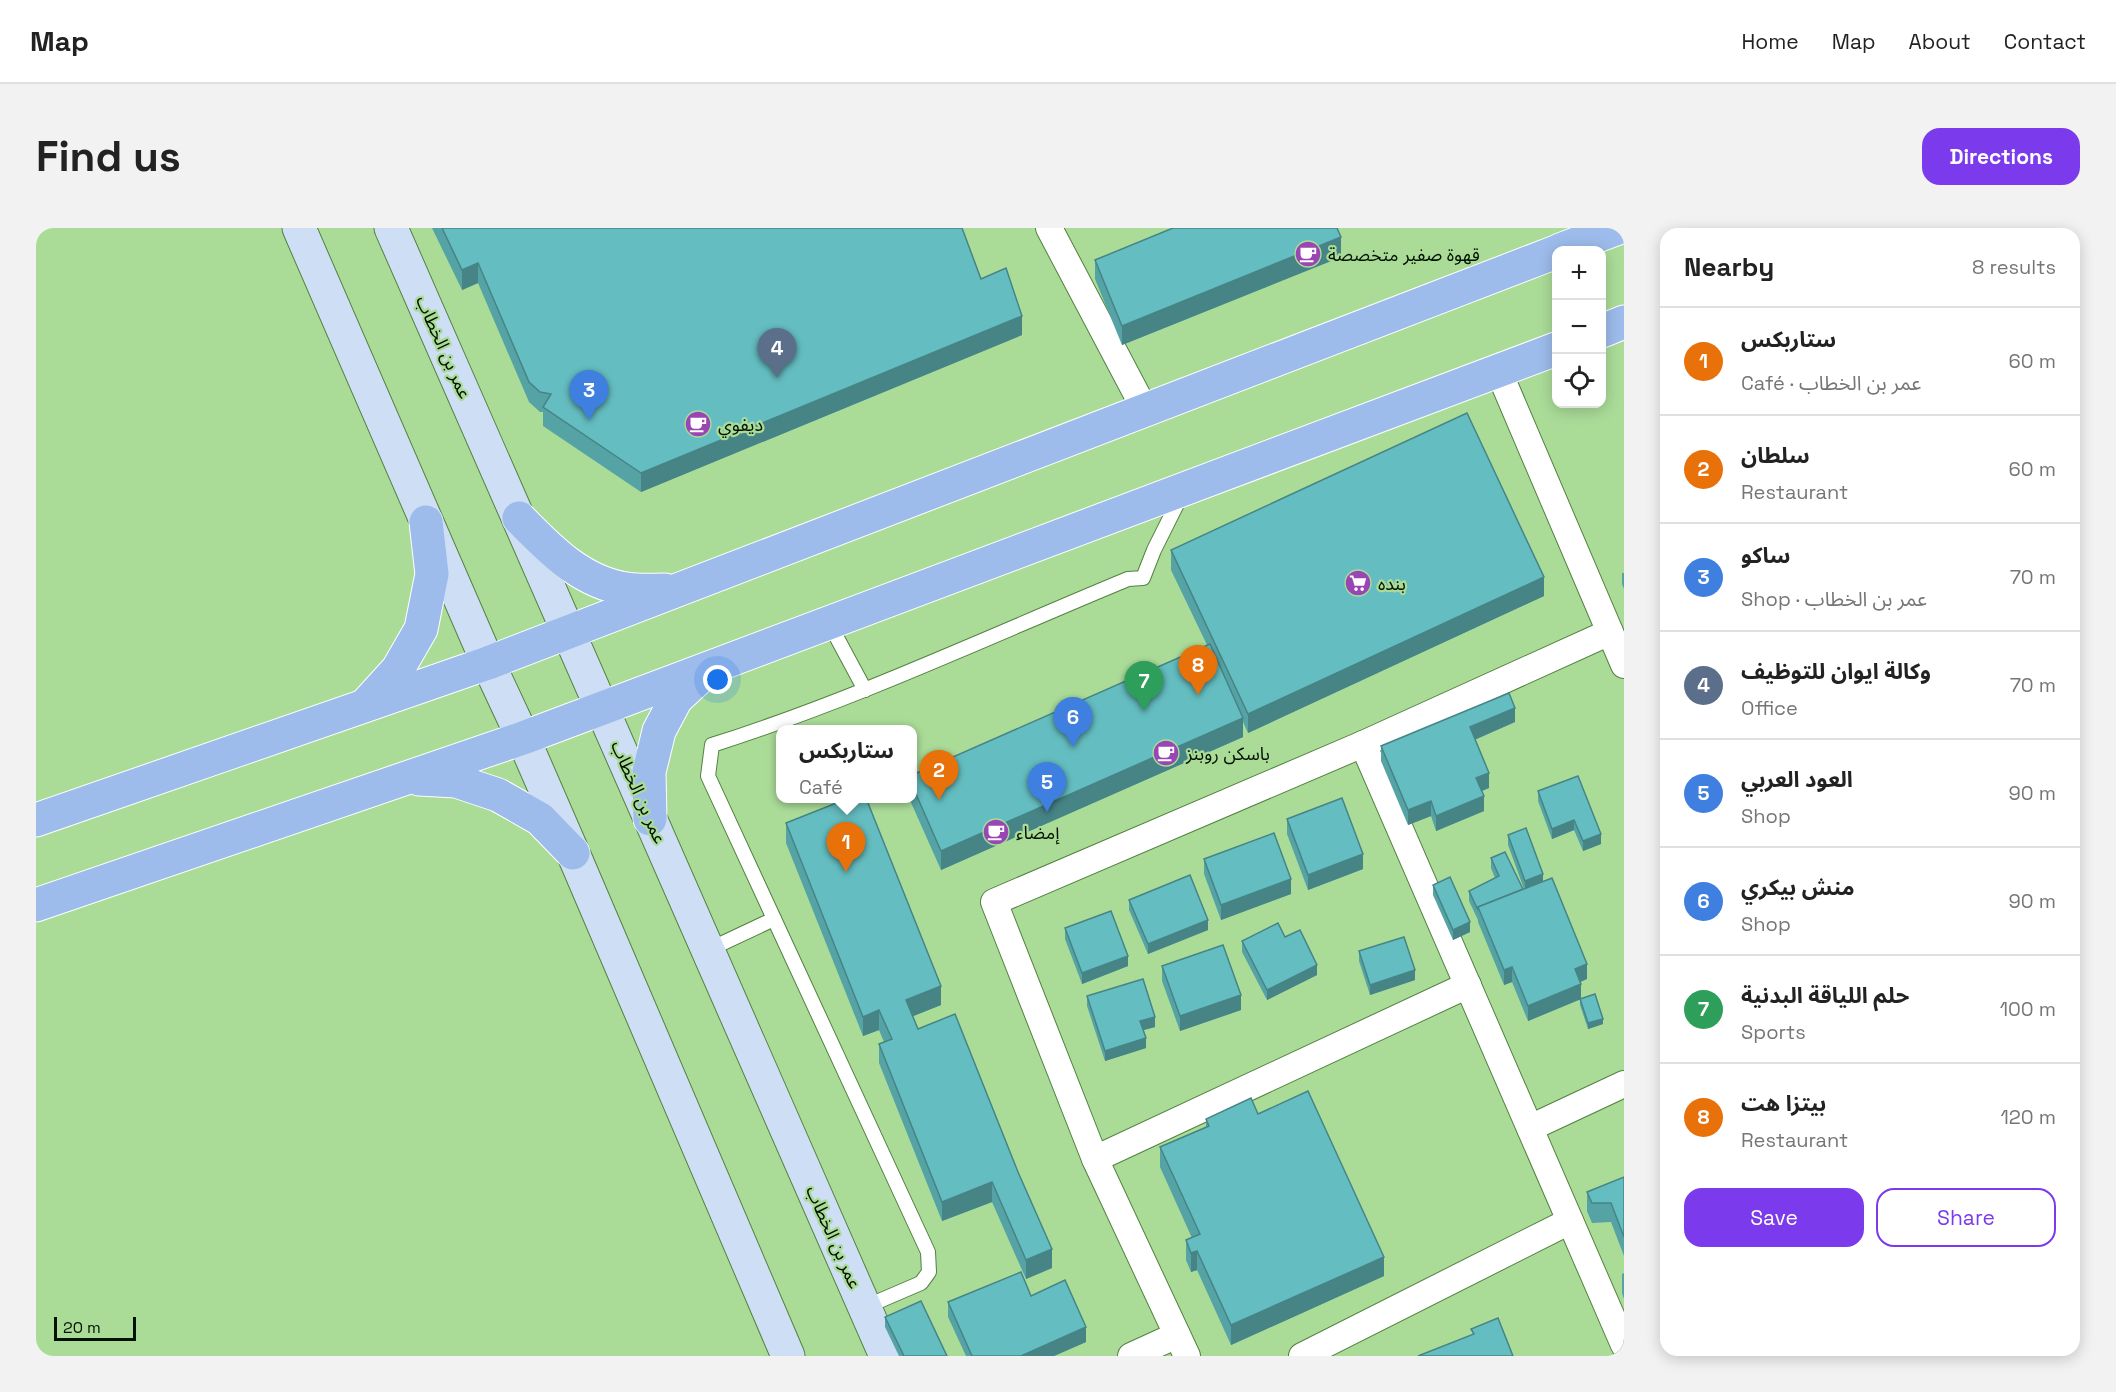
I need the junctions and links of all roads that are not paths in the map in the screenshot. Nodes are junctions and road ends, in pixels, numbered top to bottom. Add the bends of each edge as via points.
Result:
1 (299, 228) edge
2 (391, 228) edge
3 (1049, 228) edge
4 (1618, 228) edge
5 (1571, 246) edge
6 (1552, 253) edge
7 (1624, 322) edge
8 (1606, 329) edge
9 (1552, 351) edge
10 (1499, 372) junction
11 (1145, 410) junction
12 (1185, 489) junction
13 (519, 519) junction
14 (426, 522) junction
15 (675, 591) junction
16 (829, 621) junction
17 (568, 632) junction
18 (1610, 632) junction
19 (488, 663) junction
20 (1624, 665) edge
21 (711, 667) junction
22 (865, 690) junction
23 (364, 706) junction
24 (602, 708) junction
25 (523, 738) junction
26 (1363, 744) junction
27 (405, 778) junction
28 (650, 819) junction
29 (36, 820) edge
30 (573, 853) junction
31 (36, 905) edge
32 (774, 919) junction
33 (708, 950) junction
34 (1468, 985) junction
35 (1624, 1084) edge
36 (1530, 1128) junction
37 (1095, 1159) junction
38 (1570, 1221) junction
39 (865, 1307) junction
40 (1182, 1345) edge
41 (1624, 1345) edge
42 (788, 1356) edge
43 (886, 1356) edge
44 (1131, 1356) edge
45 (1302, 1356) edge

1 - 14 street
2 - 13 street, عمر بن الخطاب
3 - 11 street
4 - 5 main road
6 - 11 main road
7 - 8 main road
9 - 10 main road
10 - 12 main road
10 - 18 street
11 - 15 main road
12 - 16 main road
12 - 22 lane via 1143,578 1128,579
13 - 15 main road via 552,552 588,577 626,589
13 - 17 street, عمر بن الخطاب
14 - 19 street
14 - 23 main road via 432,574 421,629 398,669
15 - 17 main road
16 - 21 main road
16 - 22 lane
17 - 19 main road
17 - 24 street, عمر بن الخطاب
18 - 20 street
18 - 26 street
19 - 23 main road
19 - 25 street
21 - 24 main road
21 - 28 main road via 676,699 659,731 649,772
22 - 32 lane via 712,745 708,776
23 - 29 main road
24 - 25 main road
24 - 28 street, عمر بن الخطاب
25 - 27 main road
25 - 30 street
26 - 34 street
26 - 37 street via 994,902
27 - 30 main road via 456,781 498,795 540,819
27 - 31 main road
28 - 33 street, عمر بن الخطاب
30 - 42 street
32 - 33 lane
32 - 39 lane via 928,1252 929,1272 921,1283
33 - 39 street, عمر بن الخطاب
34 - 36 street
34 - 37 street
35 - 36 street
36 - 38 street
37 - 40 street
38 - 41 street
38 - 45 street
39 - 43 street, عمر بن الخطاب
40 - 44 street

